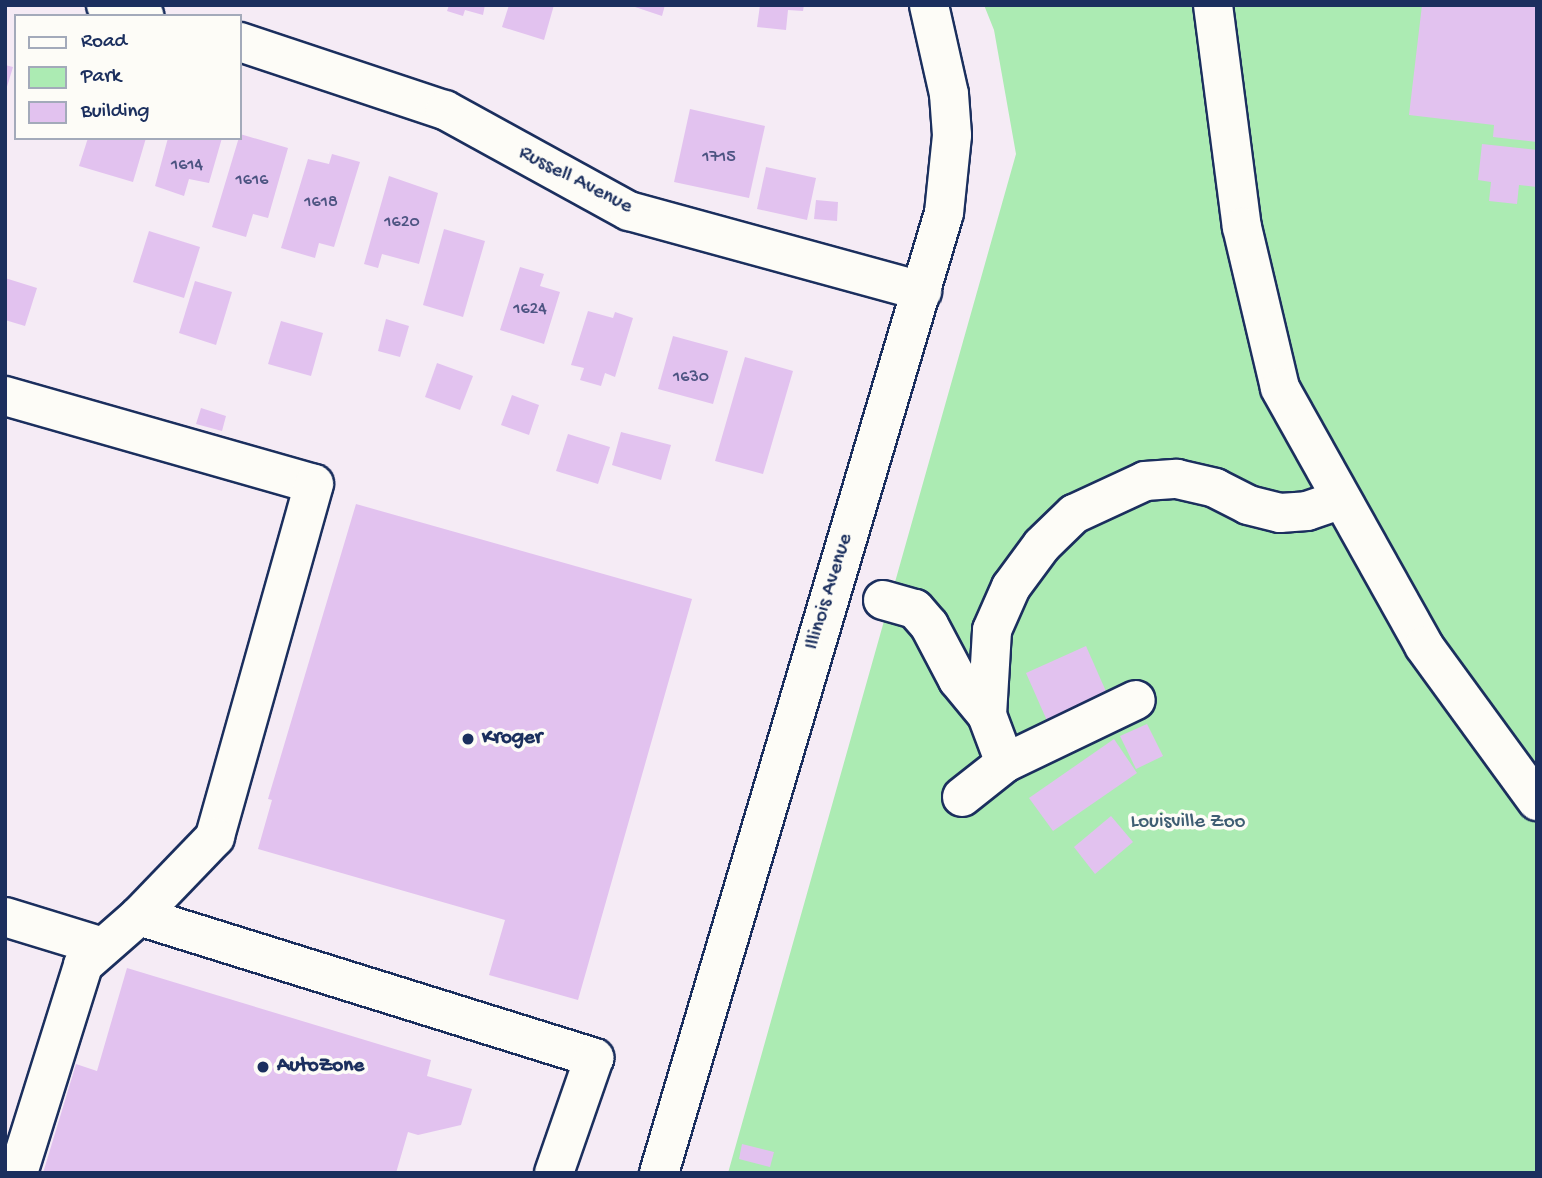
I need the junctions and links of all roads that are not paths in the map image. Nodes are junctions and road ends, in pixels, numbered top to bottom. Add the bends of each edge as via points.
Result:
1 (106, 5) edge
2 (929, 5) edge
3 (1213, 5) edge
4 (137, 14) edge
5 (242, 43) edge
6 (922, 291) junction
7 (5, 396) edge
8 (1339, 500) junction
9 (883, 600) dead end
10 (1136, 700) dead end
11 (987, 715) junction
12 (1005, 763) junction
13 (962, 797) dead end
14 (1537, 801) edge
15 (139, 916) junction
16 (5, 917) edge
17 (103, 947) junction
18 (18, 1173) edge
19 (554, 1173) edge
20 (659, 1173) edge

1 - 4 street
2 - 6 street, Illinois Avenue via 947,82 952,135 944,213
3 - 8 street via 1242,227 1280,388
5 - 6 street, Russell Avenue via 445,110 629,211
6 - 20 street, Illinois Avenue
7 - 15 street via 314,484 215,837
8 - 11 street via 1307,511 1280,513 1177,479 1145,481 1074,514 1042,545 1011,587 992,630 986,667
8 - 14 street via 1424,646
9 - 11 street via 915,610 929,625 958,680
10 - 12 street
11 - 12 street
12 - 13 street
15 - 17 street
15 - 19 street via 594,1058
16 - 17 street
17 - 18 street via 83,965

